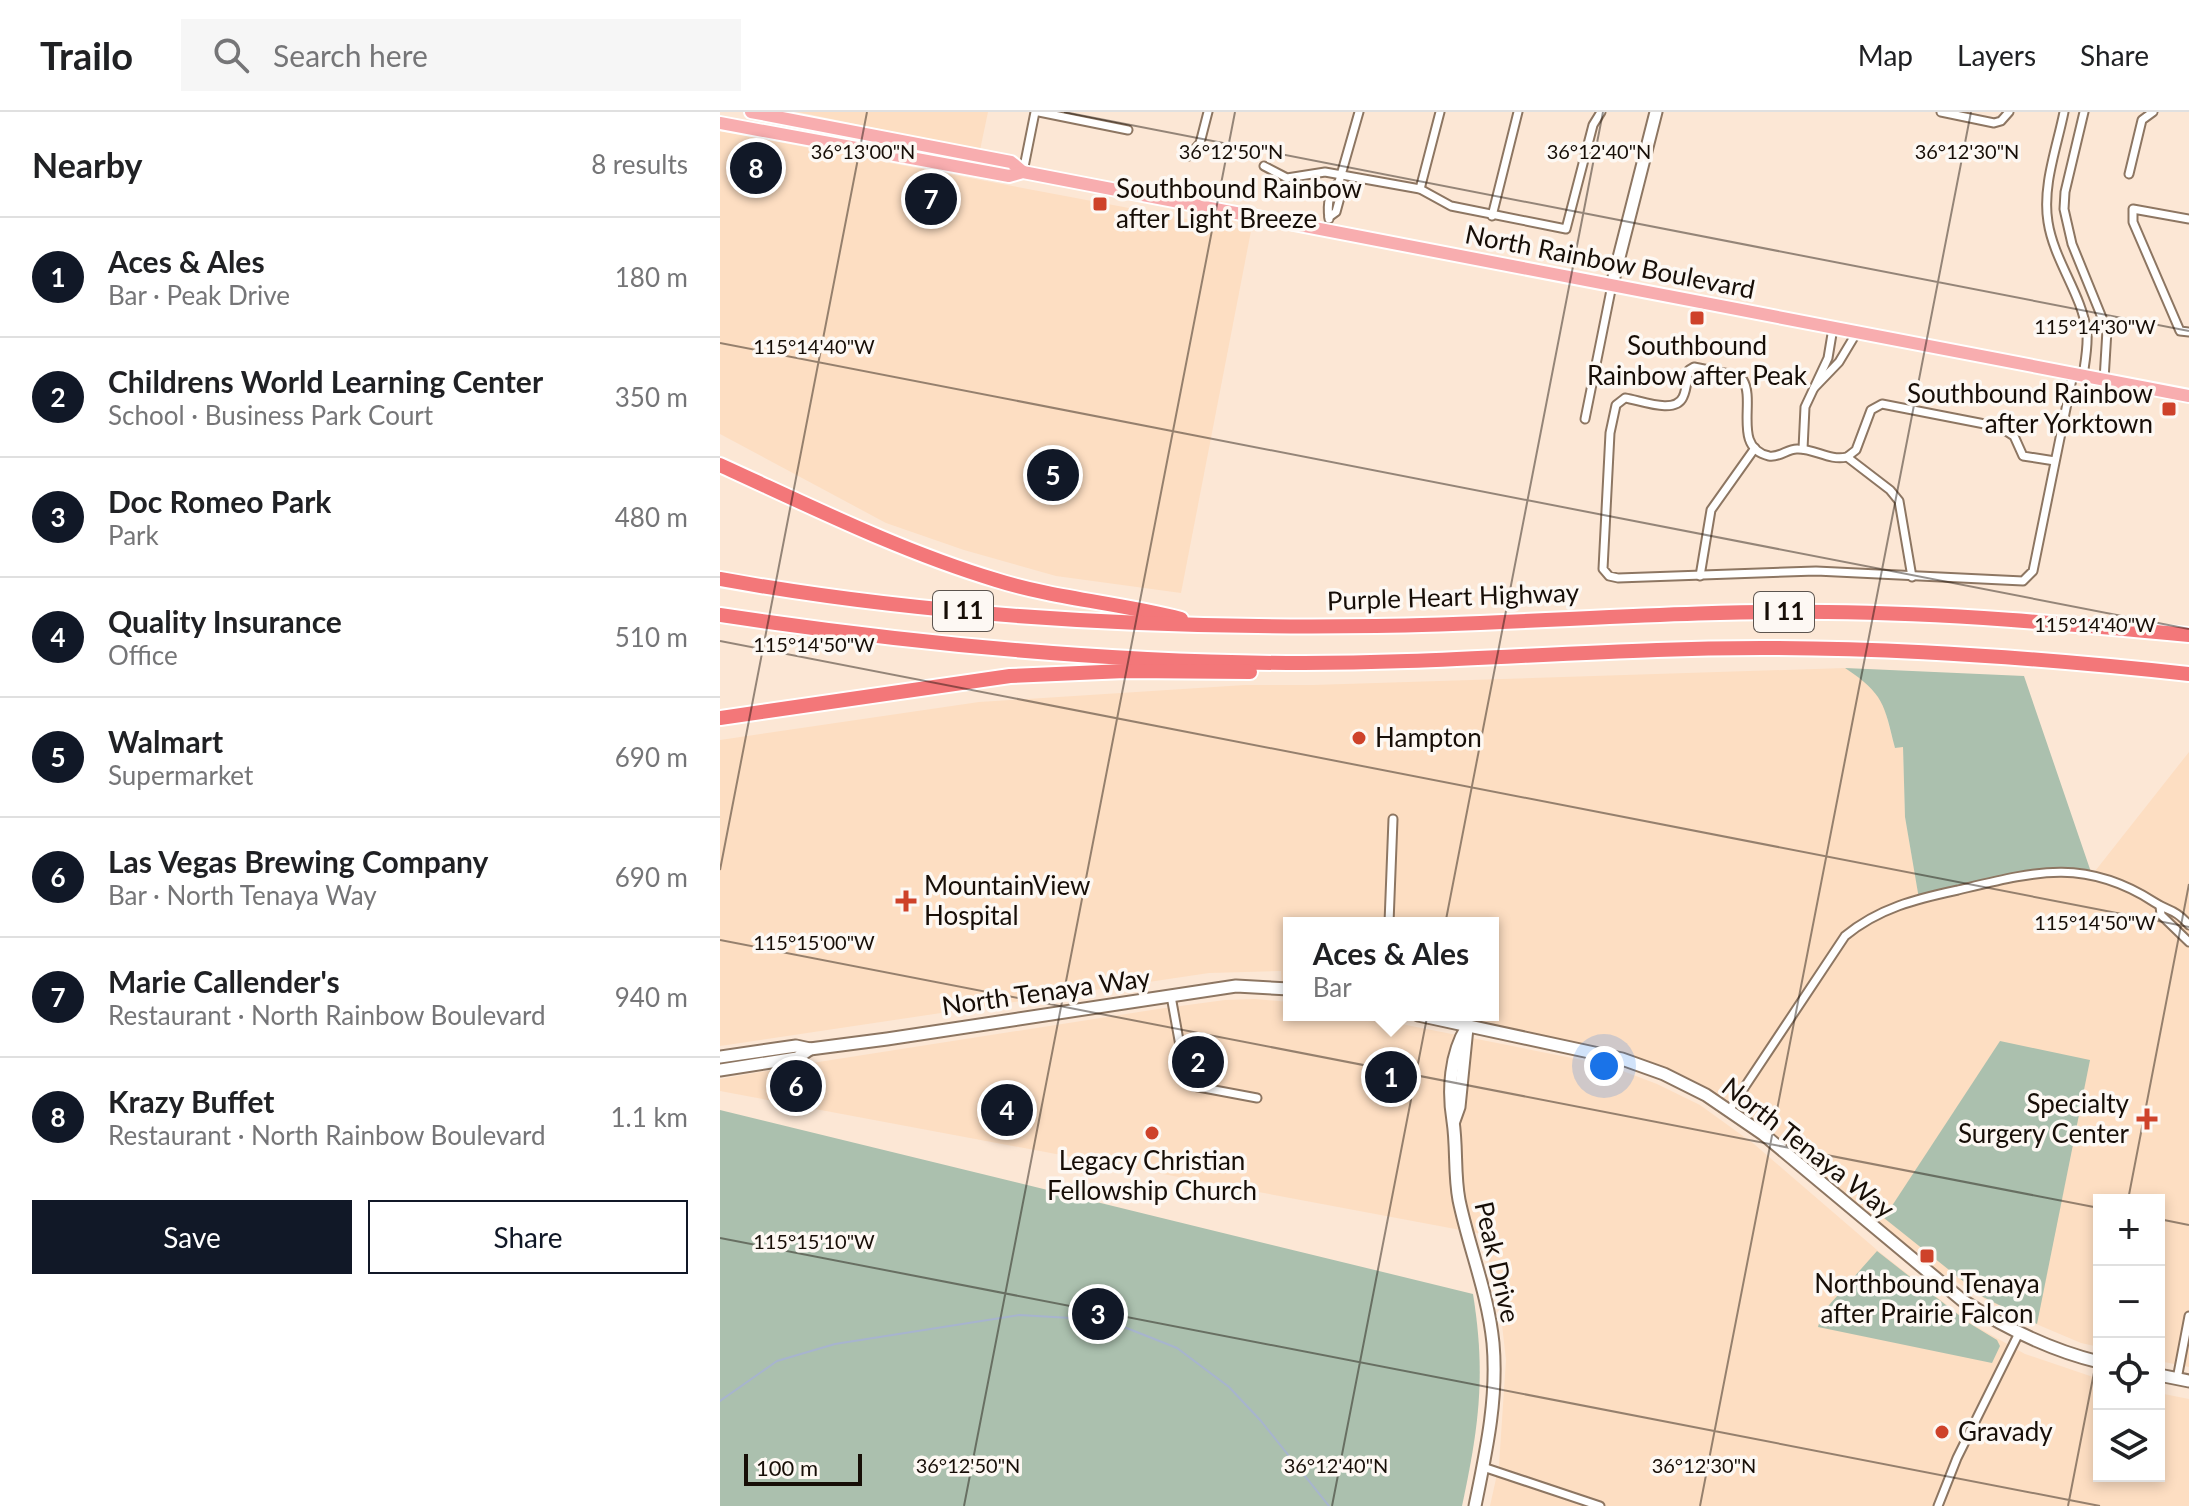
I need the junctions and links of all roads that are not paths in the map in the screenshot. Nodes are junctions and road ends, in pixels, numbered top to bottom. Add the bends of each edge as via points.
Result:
1 (751, 112) edge
2 (1037, 112) edge
3 (1208, 112) edge
4 (1359, 112) edge
5 (1440, 112) edge
6 (1518, 112) edge
7 (1601, 112) edge
8 (1656, 112) edge
9 (1941, 112) edge
10 (2009, 112) edge
11 (2064, 112) edge
12 (2084, 112) edge
13 (2153, 112) edge
14 (720, 123) edge
15 (1128, 130) dead end
16 (911, 150) junction
17 (1189, 156) dead end
18 (1264, 166) dead end
19 (1023, 172) junction
20 (2129, 174) dead end
21 (1340, 179) junction
22 (1420, 189) junction
23 (1492, 216) junction
24 (2189, 219) edge
25 (1328, 223) junction
26 (1612, 285) junction
27 (1833, 328) junction
28 (1857, 332) junction
29 (2189, 332) edge
30 (2078, 375) junction
31 (2104, 380) junction
32 (1810, 393) junction
33 (2189, 396) edge
34 (1585, 419) dead end
35 (1755, 448) junction
36 (1803, 449) junction
37 (1847, 457) junction
38 (2055, 461) junction
39 (720, 465) edge
40 (1700, 576) junction
41 (1912, 577) junction
42 (720, 579) edge
43 (720, 615) edge
44 (1208, 626) junction
45 (2189, 635) edge
46 (1441, 661) junction
47 (2189, 674) edge
48 (720, 718) edge
49 (1393, 819) dead end
50 (2160, 906) junction
51 (1389, 917) edge
52 (2189, 925) edge
53 (2189, 942) edge
54 (1283, 989) edge
55 (1171, 996) junction
56 (1442, 1021) edge
57 (1467, 1027) junction
58 (810, 1049) junction
59 (720, 1057) edge
60 (720, 1070) edge
61 (1257, 1098) dead end
62 (1730, 1109) junction
63 (2189, 1316) edge
64 (2019, 1333) junction
65 (2093, 1360) edge
66 (2183, 1380) edge
67 (1483, 1467) junction
68 (1475, 1506) edge
69 (1600, 1506) edge
70 (1938, 1506) edge

1 - 16 main road, North Rainbow Boulevard
2 - 15 street
2 - 19 street
3 - 17 street via 1200,143
4 - 21 street
5 - 22 street
6 - 23 street
7 - 23 street via 1566,229
8 - 26 main road
9 - 10 street via 1984,122 2001,121
11 - 30 street via 2048,189 2048,221 2084,317 2087,348
12 - 31 street via 2064,209 2072,244 2107,330
13 - 20 street via 2142,120
14 - 16 main road, North Rainbow Boulevard
16 - 19 main road, North Rainbow Boulevard via 1009,176
18 - 21 street via 1287,178 1325,172
19 - 25 main road, North Rainbow Boulevard
21 - 22 street
21 - 25 street via 1326,209
22 - 23 street via 1451,206
24 - 29 street via 2133,209 2133,222 2180,331
25 - 26 main road, North Rainbow Boulevard
26 - 27 main road, North Rainbow Boulevard
26 - 34 street
27 - 28 main road, North Rainbow Boulevard
27 - 32 street via 1828,358
28 - 30 main road, North Rainbow Boulevard
28 - 32 street
30 - 31 main road, North Rainbow Boulevard
30 - 38 street
31 - 33 main road, North Rainbow Boulevard
32 - 36 street
35 - 36 street via 1775,456
35 - 40 street via 1711,510
35 - 40 street via 1747,429 1746,384 1734,375 1694,367 1677,404 1625,398 1616,405 1603,569 1618,578
36 - 37 street
37 - 38 street via 1856,450 1871,410 1882,404 2000,427 2014,436 2023,456
37 - 41 street via 1899,501
38 - 41 street via 2028,579
39 - 44 highway via 957,568 1043,593
40 - 41 street via 1816,571
42 - 44 highway, Purple Heart Highway / I 11 via 1018,617
43 - 46 highway, I 11 via 1004,650 1142,659
44 - 45 highway, Purple Heart Highway / I 11 via 1827,612 2022,619
46 - 47 highway, I 11 via 1659,650 1857,649 2025,657
46 - 48 highway via 1396,670 1010,676
49 - 51 street
50 - 52 street
50 - 53 street via 2161,915
50 - 62 street via 2123,885 2055,871 1890,907 1845,936
54 - 55 main road, North Tenaya Way via 1236,986
55 - 58 main road, North Tenaya Way
55 - 61 street via 1186,1079 1193,1086
56 - 57 main road, North Tenaya Way
57 - 62 main road, North Tenaya Way via 1622,1059
57 - 67 main road, Peak Drive via 1453,1122 1454,1164 1493,1342 1492,1413
58 - 59 main road, North Tenaya Way via 796,1046
58 - 60 main road, North Tenaya Way via 797,1058
62 - 64 main road, North Tenaya Way via 1942,1285
63 - 66 street
64 - 65 main road, North Tenaya Way
64 - 70 street
67 - 68 main road, Peak Drive
67 - 69 street

